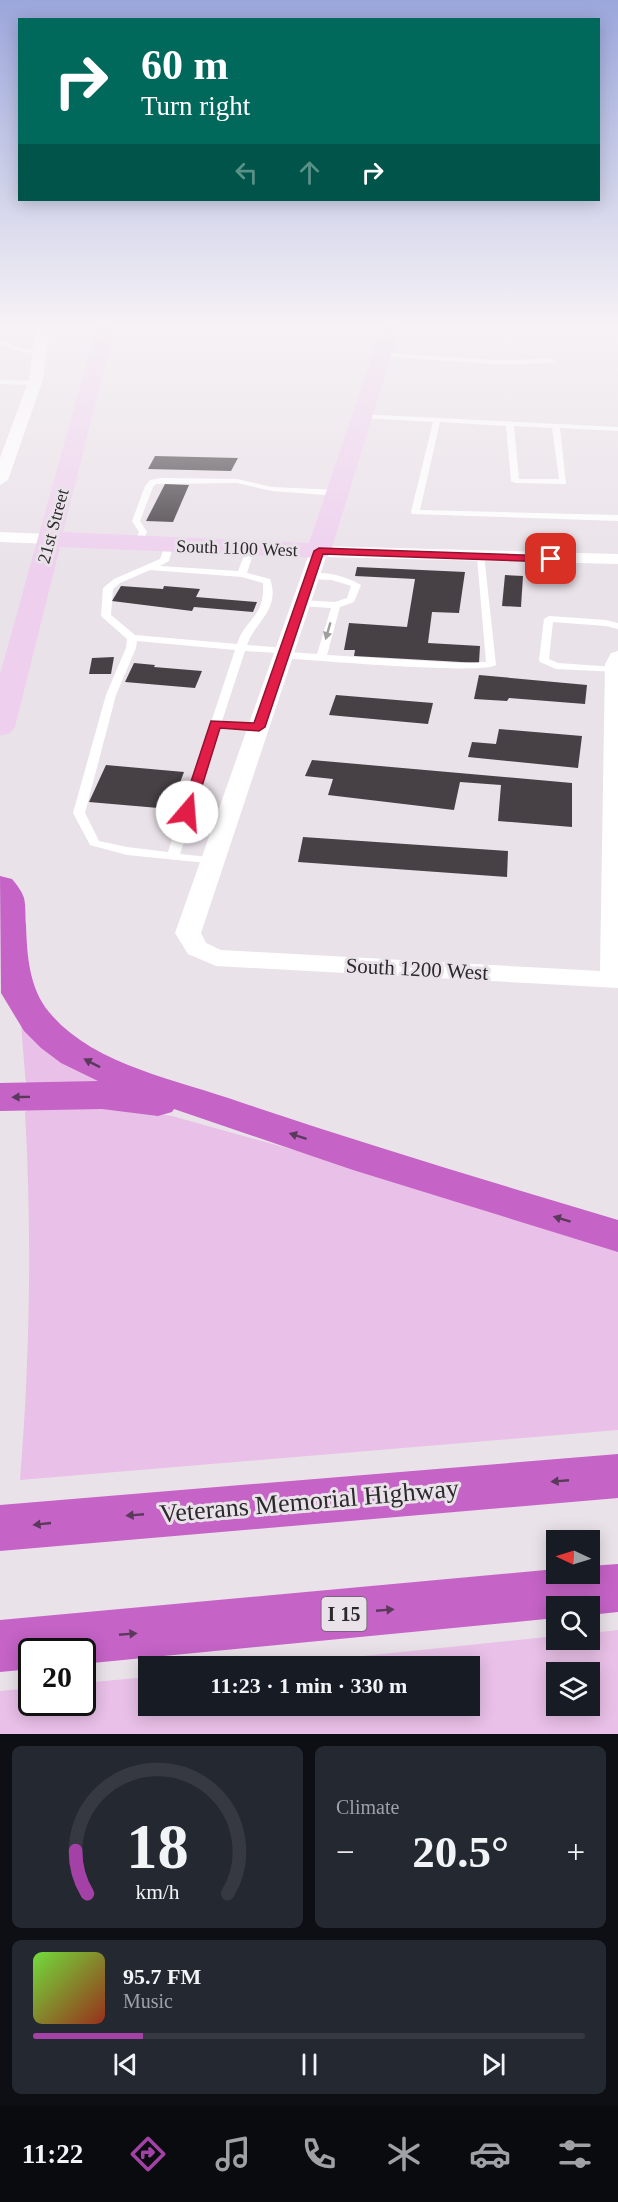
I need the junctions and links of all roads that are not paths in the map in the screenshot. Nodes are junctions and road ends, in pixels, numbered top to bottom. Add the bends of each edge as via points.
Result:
1 (26, 407) edge
2 (85, 407) edge
3 (365, 407) edge
4 (362, 416) junction
5 (436, 420) junction
6 (510, 424) junction
7 (556, 426) junction
8 (618, 429) edge
9 (0, 480) edge
10 (338, 493) junction
11 (618, 518) edge
12 (0, 537) edge
13 (50, 539) junction
14 (138, 544) junction
15 (169, 546) junction
16 (251, 549) junction
17 (319, 551) junction
18 (481, 557) junction
19 (618, 559) edge
20 (147, 568) junction
21 (242, 574) junction
22 (310, 576) junction
23 (301, 603) junction
24 (336, 605) junction
25 (618, 626) edge
26 (132, 638) junction
27 (241, 648) junction
28 (284, 653) junction
29 (321, 657) junction
30 (616, 664) edge
31 (216, 724) junction
32 (0, 727) edge
33 (259, 727) junction
34 (173, 856) junction
35 (616, 858) edge
36 (213, 861) junction
37 (0, 886) edge
38 (615, 980) edge
39 (0, 1097) edge
40 (245, 1119) junction
41 (618, 1236) edge
42 (618, 1476) edge
43 (0, 1528) edge
44 (618, 1587) edge
45 (0, 1646) edge

1 - 9 street
2 - 13 main road, 21st Street
3 - 4 main road
4 - 5 lane
4 - 10 main road
5 - 6 lane
5 - 11 lane via 415,512
6 - 7 lane
6 - 7 lane via 514,481 562,482
7 - 8 lane
10 - 14 lane via 272,489 237,481 153,482 136,521 142,532
10 - 17 main road
12 - 13 street, South 1100 West
13 - 14 main road, South 1100 West
13 - 32 main road, 21st Street
14 - 15 main road, South 1100 West
15 - 16 main road, South 1100 West
15 - 20 lane via 164,561
16 - 17 main road, South 1100 West
16 - 21 lane
17 - 18 street, South 1100 West
17 - 22 street
18 - 19 street, South 1100 West
18 - 29 lane via 491,665
20 - 21 lane
20 - 26 lane via 108,588 106,616
21 - 27 lane via 267,581 269,597 262,617 245,634
22 - 23 street
22 - 24 lane via 333,577 356,585 351,600
23 - 24 lane
23 - 28 street
24 -> 29 lane
25 - 30 lane via 549,619 544,660 556,666
26 - 27 lane
26 - 34 lane via 111,695 79,813 94,843
27 - 28 lane
27 - 31 lane
28 - 29 lane
28 - 33 street
30 - 35 street
31 - 33 lane
31 - 34 lane
33 - 36 street
34 - 36 lane
35 - 38 street
36 - 38 street, South 1200 West via 188,933 198,948 216,958
40 -> 37 highway via 105,1069 57,1041 38,1023 21,1000 12,978 6,897
40 -> 39 highway via 102,1095
41 -> 40 highway
42 -> 43 highway, Veterans Memorial Highway
45 -> 44 highway, I 15

